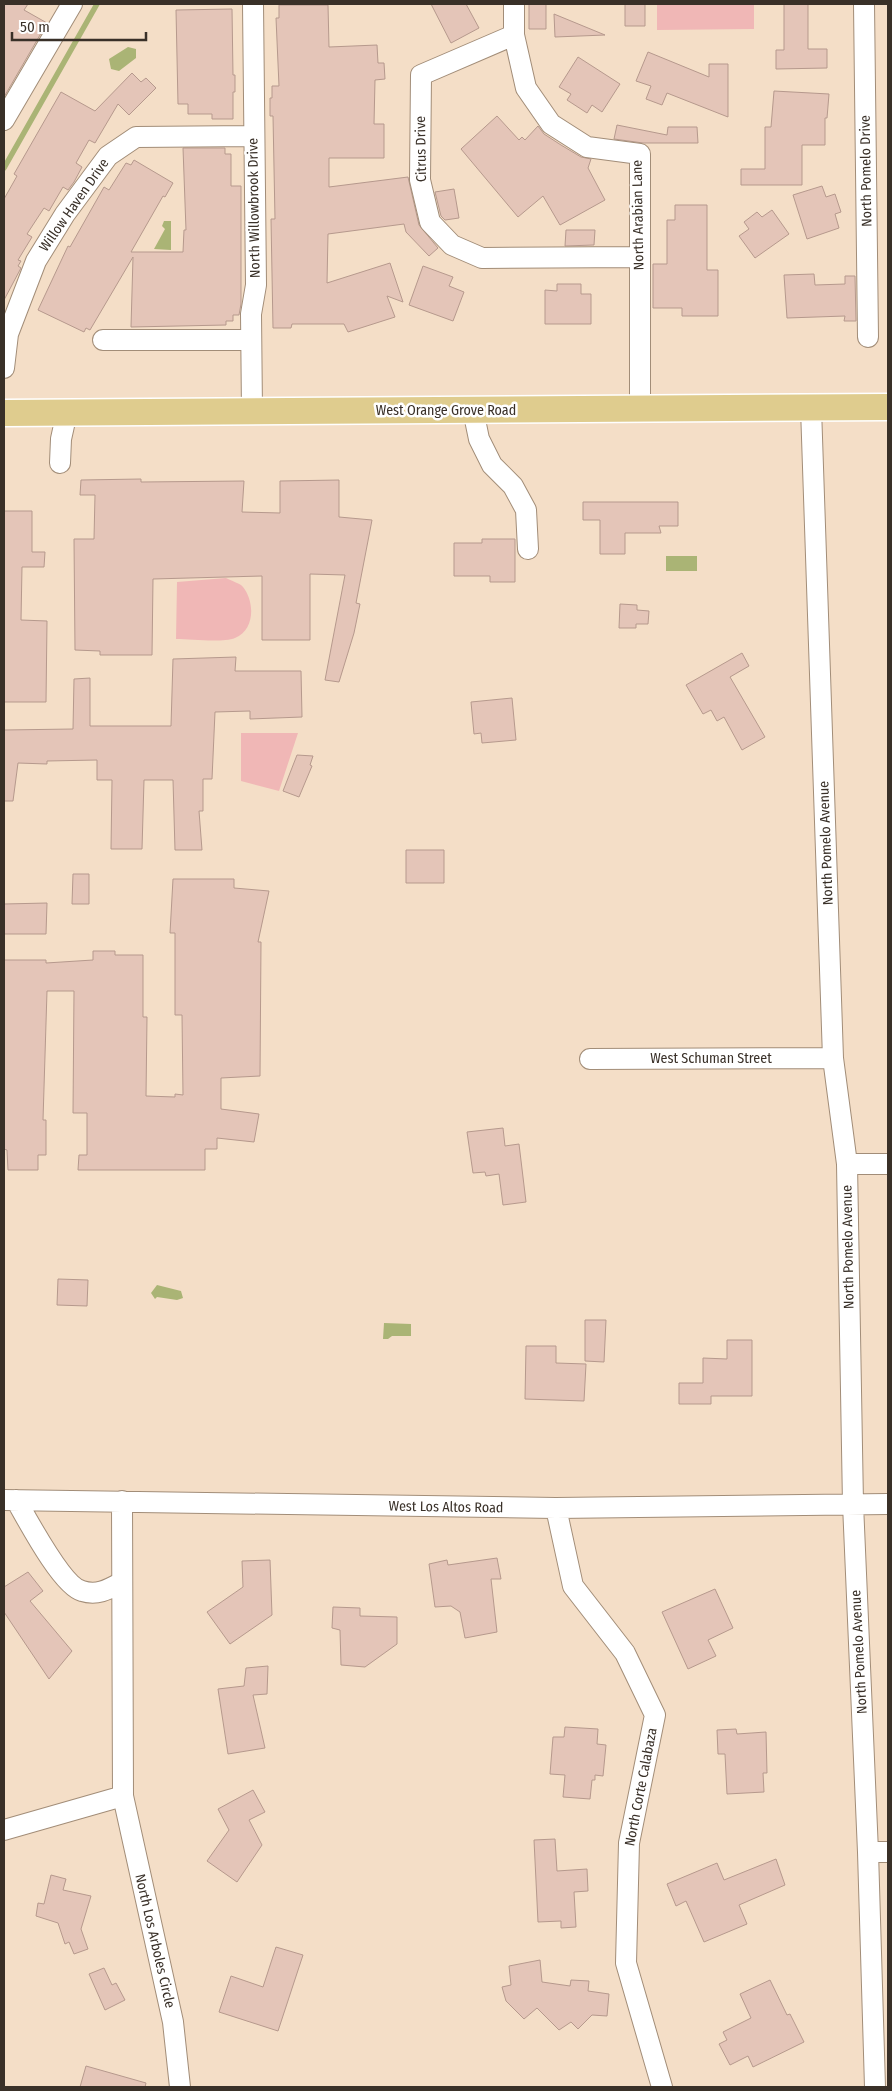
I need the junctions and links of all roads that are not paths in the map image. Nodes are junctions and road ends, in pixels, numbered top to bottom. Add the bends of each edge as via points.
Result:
1 (72, 4) edge
2 (253, 4) edge
3 (514, 4) edge
4 (864, 4) edge
5 (514, 35) junction
6 (4, 120) edge
7 (253, 136) junction
8 (639, 257) junction
9 (868, 337) dead end
10 (103, 340) dead end
11 (251, 340) junction
12 (4, 368) edge
13 (888, 406) edge
14 (811, 408) junction
15 (473, 410) junction
16 (640, 410) junction
17 (252, 411) junction
18 (4, 412) edge
19 (67, 412) junction
20 (61, 458) dead end
21 (528, 549) dead end
22 (590, 1058) dead end
23 (833, 1058) junction
24 (847, 1164) junction
25 (888, 1164) edge
26 (10, 1500) edge
27 (122, 1501) junction
28 (853, 1504) junction
29 (888, 1504) edge
30 (556, 1508) junction
31 (122, 1582) junction
32 (122, 1796) junction
33 (4, 1830) edge
34 (868, 1852) junction
35 (888, 1852) edge
36 (180, 2087) edge
37 (662, 2087) edge
38 (875, 2087) edge

1 - 6 street
2 - 7 street, North Willowbrook Drive
3 - 5 street, North Arabian Lane
4 - 9 street, North Pomelo Drive
5 - 8 street, North Arabian Lane via 526,88 551,124 586,147 640,154
5 - 8 street, Citrus Drive via 421,75 420,180 430,222 452,245 482,258
7 - 11 street, North Willowbrook Drive via 256,285
7 - 12 street, Willow Haven Drive via 136,137 108,156 64,214 36,260 8,334
8 - 16 street, North Arabian Lane
10 - 11 street
11 - 17 street, North Willowbrook Drive
13 - 14 main road, West Orange Grove Road
14 - 16 main road, West Orange Grove Road
14 - 23 street, North Pomelo Avenue
15 - 16 main road, West Orange Grove Road
15 - 17 main road, West Orange Grove Road
15 - 21 street via 479,439 492,465 513,486 526,510
17 - 19 main road, West Orange Grove Road
18 - 19 main road, West Orange Grove Road
19 - 20 street
22 - 23 street, West Schuman Street
23 - 24 street, North Pomelo Avenue
24 - 25 street
24 - 28 street, North Pomelo Avenue
26 - 27 street, West Los Altos Road
26 - 31 street via 67,1579 80,1591 101,1593
27 - 30 street, West Los Altos Road
27 - 31 street, North Los Arboles Circle
28 - 29 street, West Los Altos Road
28 - 30 street, West Los Altos Road
28 - 34 street, North Pomelo Avenue
30 - 37 street, North Corte Calabaza via 573,1586 625,1653 655,1715 629,1843 626,1963
31 - 32 street, North Los Arboles Circle
32 - 33 street
32 - 36 street, North Los Arboles Circle via 174,2022
34 - 35 street
34 - 38 street, North Pomelo Avenue

